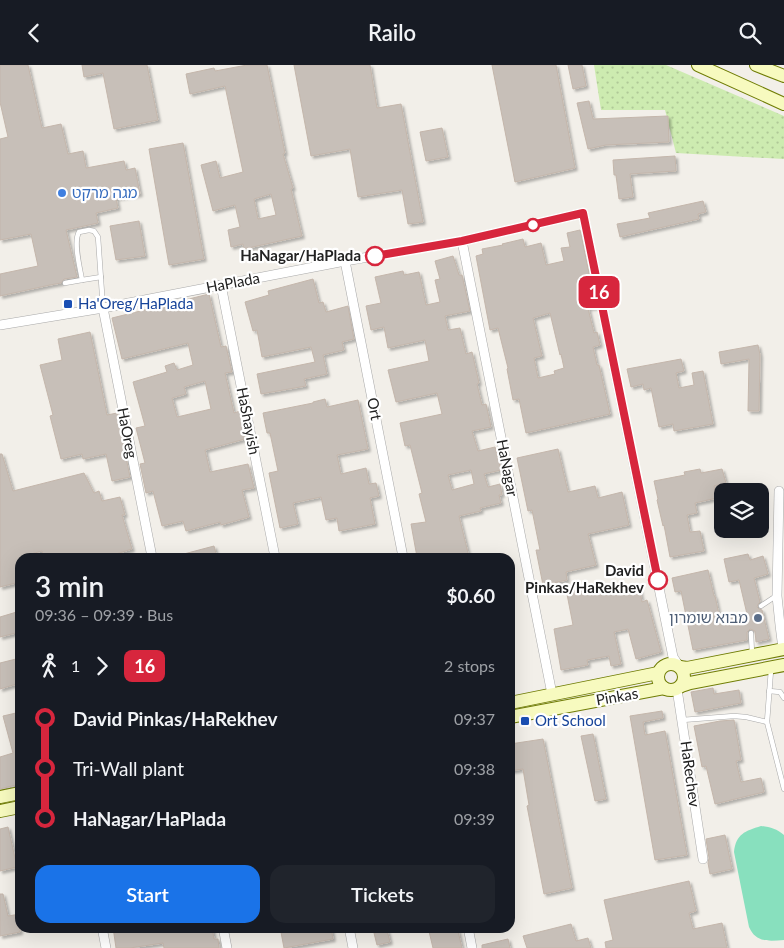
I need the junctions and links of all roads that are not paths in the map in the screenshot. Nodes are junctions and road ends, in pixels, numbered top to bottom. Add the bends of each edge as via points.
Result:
1 (698, 65) edge
2 (756, 65) edge
3 (784, 76) edge
4 (784, 104) edge
5 (462, 241) junction
6 (345, 261) junction
7 (101, 277) junction
8 (82, 280) junction
9 (65, 283) dead end
10 (221, 285) junction
11 (103, 308) junction
12 (0, 325) edge
13 (779, 491) dead end
14 (151, 553) edge
15 (274, 553) edge
16 (402, 553) edge
17 (777, 596) junction
18 (761, 606) dead end
19 (751, 633) dead end
20 (784, 649) edge
21 (752, 655) junction
22 (680, 667) junction
23 (778, 667) edge
24 (658, 673) junction
25 (674, 688) junction
26 (770, 691) junction
27 (552, 694) junction
28 (784, 697) edge
29 (515, 702) edge
30 (515, 716) edge
31 (682, 720) junction
32 (767, 722) junction
33 (784, 789) edge
34 (15, 794) edge
35 (0, 797) edge
36 (15, 808) edge
37 (0, 811) edge
38 (703, 859) dead end
39 (103, 933) edge
40 (225, 933) edge
41 (350, 933) edge
42 (469, 933) edge
43 (106, 948) edge
44 (227, 948) edge
45 (353, 948) edge
46 (472, 948) edge

1 - 4 street
2 - 3 street
5 - 6 street, HaPlada
5 - 22 street, HaPlada via 583,213 673,657
5 - 27 street, HaNagar
6 - 10 street, HaPlada
6 - 16 street, Ort
7 - 8 lane
7 - 8 lane via 98,237 89,230 77,235
7 - 11 lane
8 - 9 lane
10 - 11 street, HaPlada
10 - 15 street, HaShayish
11 - 12 street, HaPlada
11 - 14 street, HaOreg
13 - 17 street
17 - 18 lane
17 - 20 street
19 - 21 lane
20 - 21 street
21 - 22 street
22 - 24 street via 666,665
22 - 25 street via 684,678
23 - 25 street, Pinkas
23 - 26 lane
24 - 25 street via 659,682
24 - 27 street
25 - 30 street, Pinkas
25 - 31 street, HaRechev
26 - 28 lane via 780,692
26 - 32 lane
27 - 29 street
31 - 32 lane via 734,716
31 - 38 street, HaRechev
32 - 33 lane
34 - 35 street
36 - 37 street
39 - 43 street
40 - 44 street
41 - 45 street
42 - 46 street

